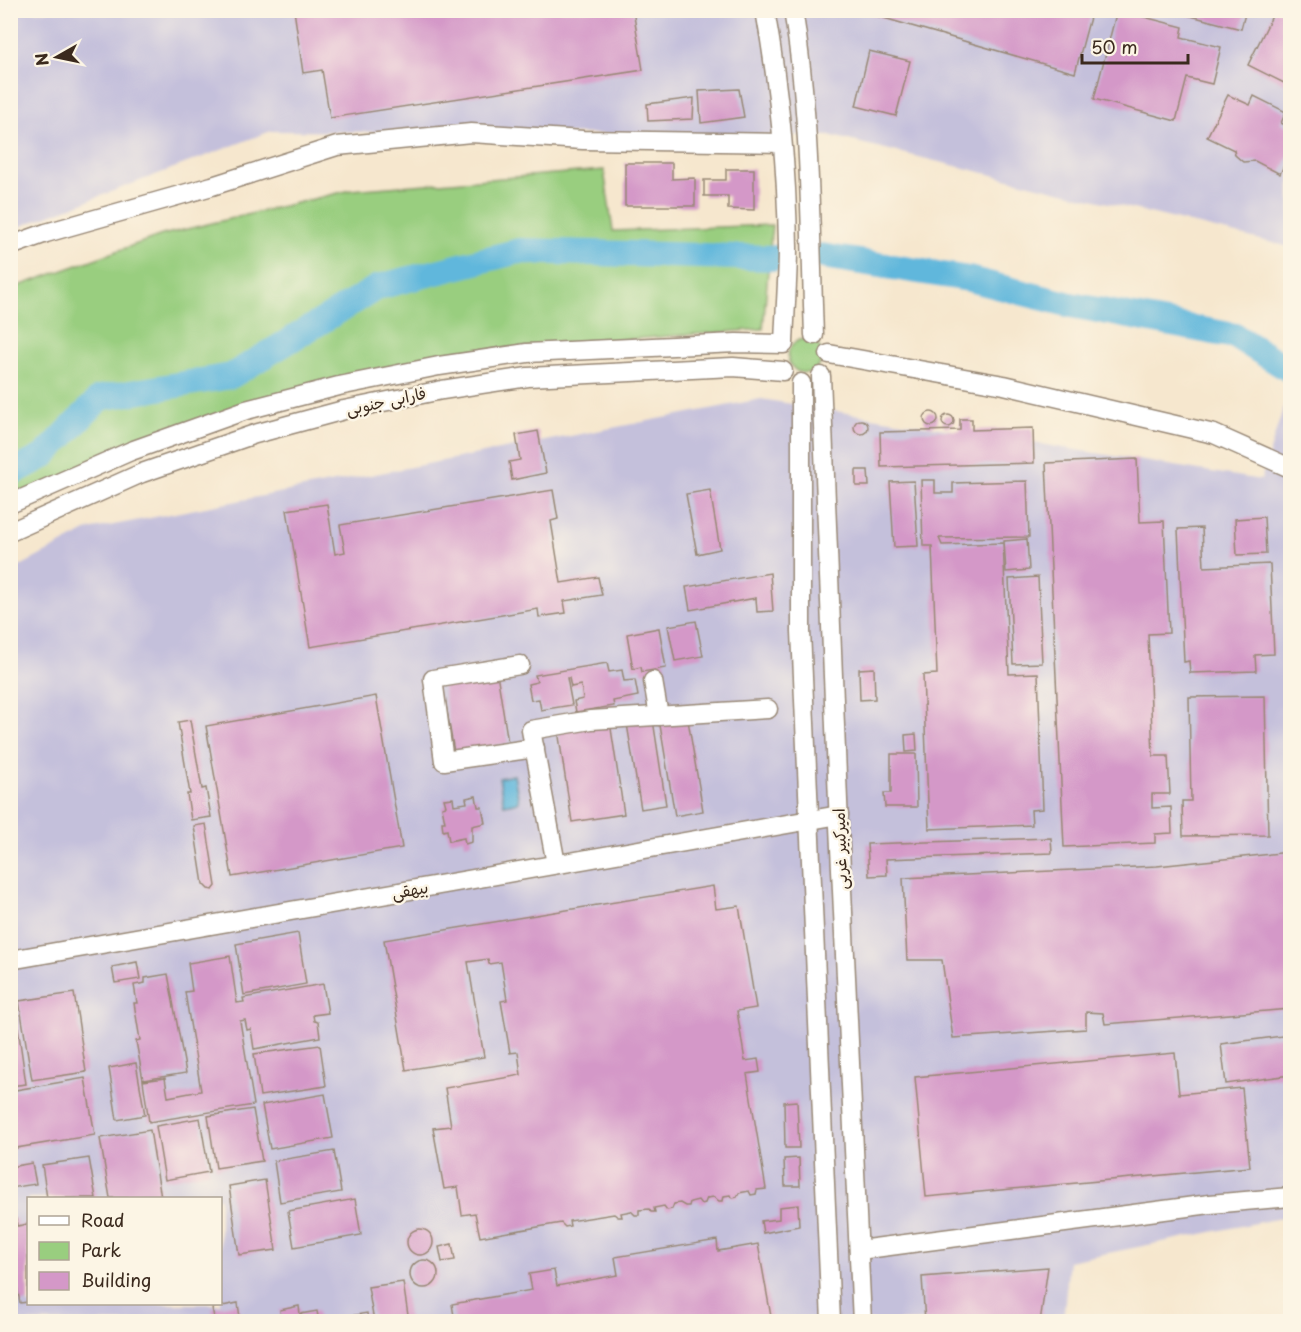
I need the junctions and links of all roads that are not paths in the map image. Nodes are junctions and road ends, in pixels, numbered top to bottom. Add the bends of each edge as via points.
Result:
1 (765, 10) edge
2 (793, 10) edge
3 (782, 143) junction
4 (10, 246) edge
5 (814, 335) junction
6 (784, 344) junction
7 (829, 354) junction
8 (783, 371) junction
9 (821, 376) junction
10 (801, 383) junction
11 (1290, 468) edge
12 (10, 504) edge
13 (10, 532) edge
14 (520, 665) dead end
15 (653, 681) dead end
16 (768, 709) dead end
17 (659, 716) junction
18 (535, 748) junction
19 (838, 815) junction
20 (808, 819) junction
21 (556, 864) junction
22 (10, 960) edge
23 (1290, 1197) edge
24 (859, 1250) junction
25 (831, 1322) edge
26 (862, 1322) edge

1 - 3 street
2 - 5 street via 802,62 808,149
3 - 4 street via 583,140 471,133 337,146
3 - 6 street via 788,248
5 - 6 street via 797,334
5 - 7 street
6 - 8 street via 780,357
6 - 12 street, فارابی جنوبی via 736,342 527,353 339,386 246,410 131,451
7 - 9 street
7 - 11 street via 1004,385 1214,434
8 - 10 street
8 - 13 street, فارابی جنوبی via 733,367 528,377 344,410 255,434 142,473
9 - 10 street
9 - 19 street, امیرکبیر غربی
10 - 20 street, امیرکبیر غربی via 801,631
14 - 18 street via 433,679 444,762
15 - 17 street
16 - 17 street
17 - 18 street via 591,720 531,730
18 - 21 street
19 - 20 street, بیهقی
19 - 24 street, امیرکبیر غربی
20 - 21 street, بیهقی
20 - 25 street, امیرکبیر غربی
21 - 22 street, بیهقی
23 - 24 street
24 - 26 street, امیرکبیر غربی

